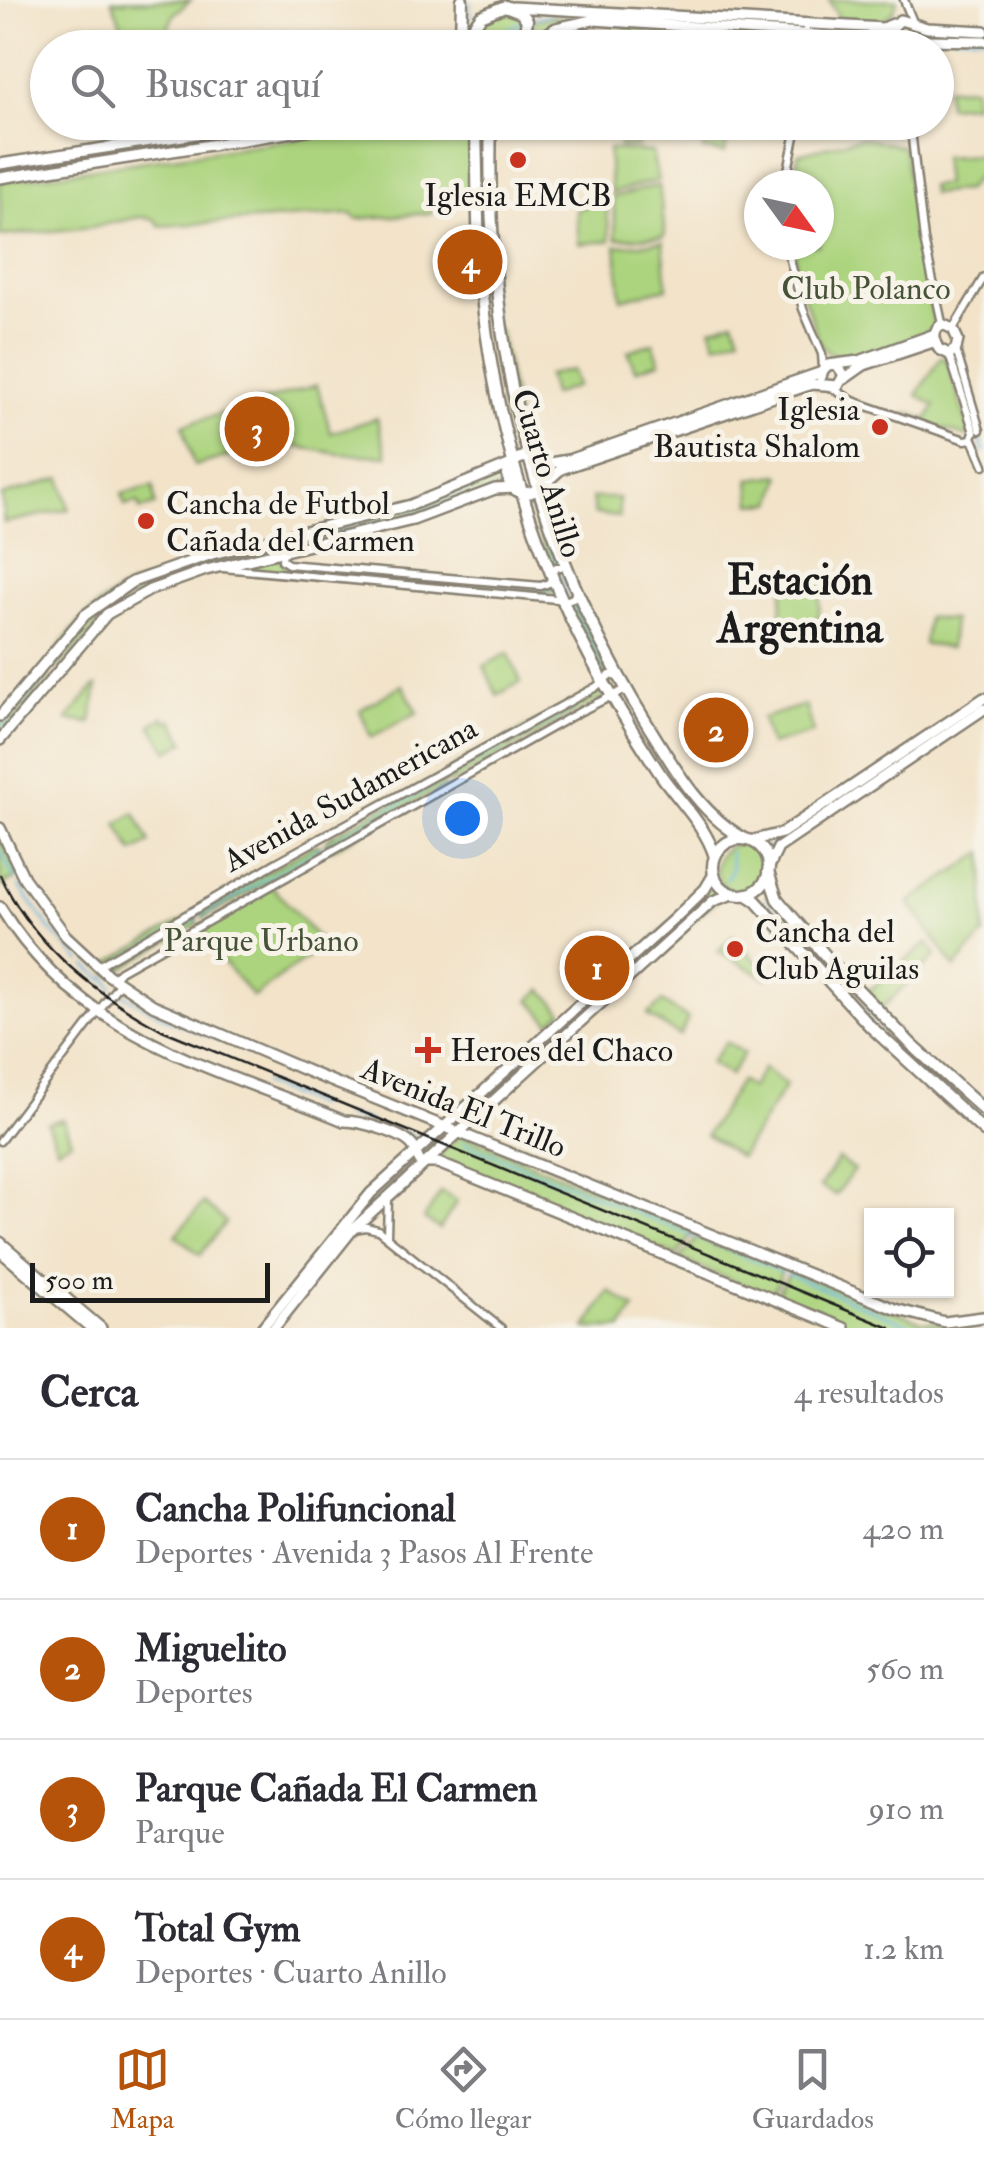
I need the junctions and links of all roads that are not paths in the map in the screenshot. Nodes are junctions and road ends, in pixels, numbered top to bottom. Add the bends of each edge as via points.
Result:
1 (462, 0) edge
2 (904, 0) edge
3 (504, 4) edge
4 (806, 28) junction
5 (460, 30) edge
6 (470, 30) edge
7 (525, 30) edge
8 (553, 30) edge
9 (836, 30) joint
10 (888, 30) edge
11 (896, 30) edge
12 (898, 30) edge
13 (911, 30) edge
14 (913, 30) edge
15 (984, 31) edge
16 (954, 34) edge
17 (954, 40) edge
18 (984, 41) edge
19 (199, 140) edge
20 (477, 140) edge
21 (491, 140) edge
22 (794, 140) edge
23 (912, 140) edge
24 (99, 156) junction
25 (0, 164) edge
26 (788, 170) edge
27 (0, 178) edge
28 (790, 260) edge
29 (984, 277) edge
30 (489, 279) junction
31 (942, 324) junction
32 (953, 329) junction
33 (935, 337) junction
34 (952, 352) junction
35 (825, 370) junction
36 (843, 380) junction
37 (828, 386) junction
38 (799, 388) junction
39 (845, 397) junction
40 (975, 433) junction
41 (984, 440) edge
42 (590, 456) junction
43 (533, 462) junction
44 (507, 465) junction
45 (984, 466) edge
46 (542, 489) junction
47 (519, 490) junction
48 (352, 529) junction
49 (283, 552) junction
50 (222, 567) junction
51 (565, 567) junction
52 (552, 574) junction
53 (423, 576) junction
54 (153, 582) junction
55 (420, 586) junction
56 (576, 592) junction
57 (562, 598) junction
58 (51, 669) junction
59 (608, 677) junction
60 (620, 691) junction
61 (984, 698) edge
62 (984, 709) edge
63 (0, 716) edge
64 (0, 740) edge
65 (440, 773) junction
66 (880, 773) junction
67 (448, 787) junction
68 (0, 828) edge
69 (320, 838) junction
70 (749, 841) junction
71 (329, 852) junction
72 (715, 857) junction
73 (768, 870) junction
74 (714, 874) junction
75 (733, 894) junction
76 (746, 894) junction
77 (0, 907) edge
78 (196, 909) junction
79 (204, 923) junction
80 (108, 975) junction
81 (98, 1012) junction
82 (984, 1110) edge
83 (458, 1129) junction
84 (984, 1131) edge
85 (0, 1141) edge
86 (419, 1159) junction
87 (386, 1190) junction
88 (353, 1229) junction
89 (388, 1237) junction
90 (0, 1242) edge
91 (0, 1251) edge
92 (14, 1259) junction
93 (984, 1317) edge
94 (91, 1328) edge
95 (102, 1328) edge
96 (262, 1328) edge
97 (274, 1328) edge
98 (502, 1328) edge
99 (844, 1328) edge
100 (974, 1328) edge

1 - 5 highway
2 - 11 street
2 - 14 street
3 - 4 main road
3 - 6 highway
3 - 7 highway via 526,20
4 - 8 main road via 593,20
4 - 9 main road
9 - 10 main road
12 - 13 main road via 904,19
15 - 16 main road
17 - 18 main road
19 - 24 main road
20 - 30 highway, Cuarto Anillo
21 - 30 highway, Cuarto Anillo
22 - 26 street
23 - 31 street
24 - 25 main road
24 - 27 main road
28 - 35 street
29 - 32 street
30 - 43 highway, Cuarto Anillo
30 - 44 highway, Cuarto Anillo via 488,343
31 - 32 main road
31 - 33 main road
32 - 34 main road via 958,340
33 - 34 main road via 941,351
33 - 35 main road
33 - 36 main road
34 - 40 street
35 - 36 main road via 843,371
35 - 37 main road
35 - 38 main road
35 - 42 main road
36 - 37 main road
36 - 39 street
37 - 38 main road
37 - 39 street
38 - 42 main road
39 - 40 street via 966,440
40 - 41 street
40 - 45 street
42 - 43 main road
42 - 46 main road via 561,469
43 - 44 highway
43 - 46 highway, Cuarto Anillo
44 - 47 highway, Cuarto Anillo
44 - 48 main road
46 - 47 highway
46 - 51 highway, Cuarto Anillo
47 - 48 main road via 495,489 413,520
47 - 52 highway, Cuarto Anillo
48 - 49 main road
48 - 54 main road via 168,568
49 - 50 main road
49 - 53 street via 288,564
50 - 54 main road
50 - 55 street
51 - 52 street
51 - 56 highway, Cuarto Anillo
52 - 53 street via 543,586
52 - 57 highway, Cuarto Anillo
53 - 55 street
54 - 58 main road via 107,614
54 - 58 main road via 110,596 72,628
55 - 57 street
56 - 57 street
56 - 60 highway, Cuarto Anillo
57 - 59 highway, Cuarto Anillo
58 - 63 main road
58 - 64 main road
59 - 60 highway, Cuarto Anillo
59 - 65 street, Avenida Sudamericana
60 - 67 street, Avenida Sudamericana
60 - 70 highway via 712,816
60 - 72 highway, Cuarto Anillo
61 - 66 main road
62 - 66 main road
65 - 67 street
65 - 69 street, Avenida Sudamericana
66 - 70 main road via 782,832
66 - 73 main road via 778,848
67 - 71 street, Avenida Sudamericana
68 - 80 main road, Avenida El Trillo via 42,906
69 - 71 street
69 - 78 street, Avenida Sudamericana
70 - 72 highway via 728,843
70 - 73 highway via 764,852
71 - 79 street, Avenida Sudamericana
72 - 74 highway
73 - 76 highway via 762,886
73 - 82 highway via 777,898 840,973
74 - 75 highway
74 - 83 main road
75 - 76 highway
75 - 83 main road via 713,902
76 - 84 highway via 870,1026
77 - 81 main road, Avenida El Trillo via 44,966
78 - 79 street
78 - 80 street, Avenida Sudamericana
79 - 80 street, Avenida Sudamericana
80 - 81 street
80 - 83 main road, Avenida El Trillo via 175,1015
81 - 85 street
81 - 86 main road, Avenida El Trillo via 249,1084 384,1131 410,1144
83 - 86 main road
83 - 86 main road
83 - 93 main road, Avenida El Trillo via 918,1317
86 - 87 main road
86 - 99 main road, Avenida El Trillo
87 - 88 main road
87 - 89 street
87 - 96 main road via 357,1209
88 - 89 street via 372,1228
88 - 97 main road
89 - 98 street
90 - 92 main road
91 - 92 main road
92 - 94 main road
92 - 95 main road
93 - 100 main road

